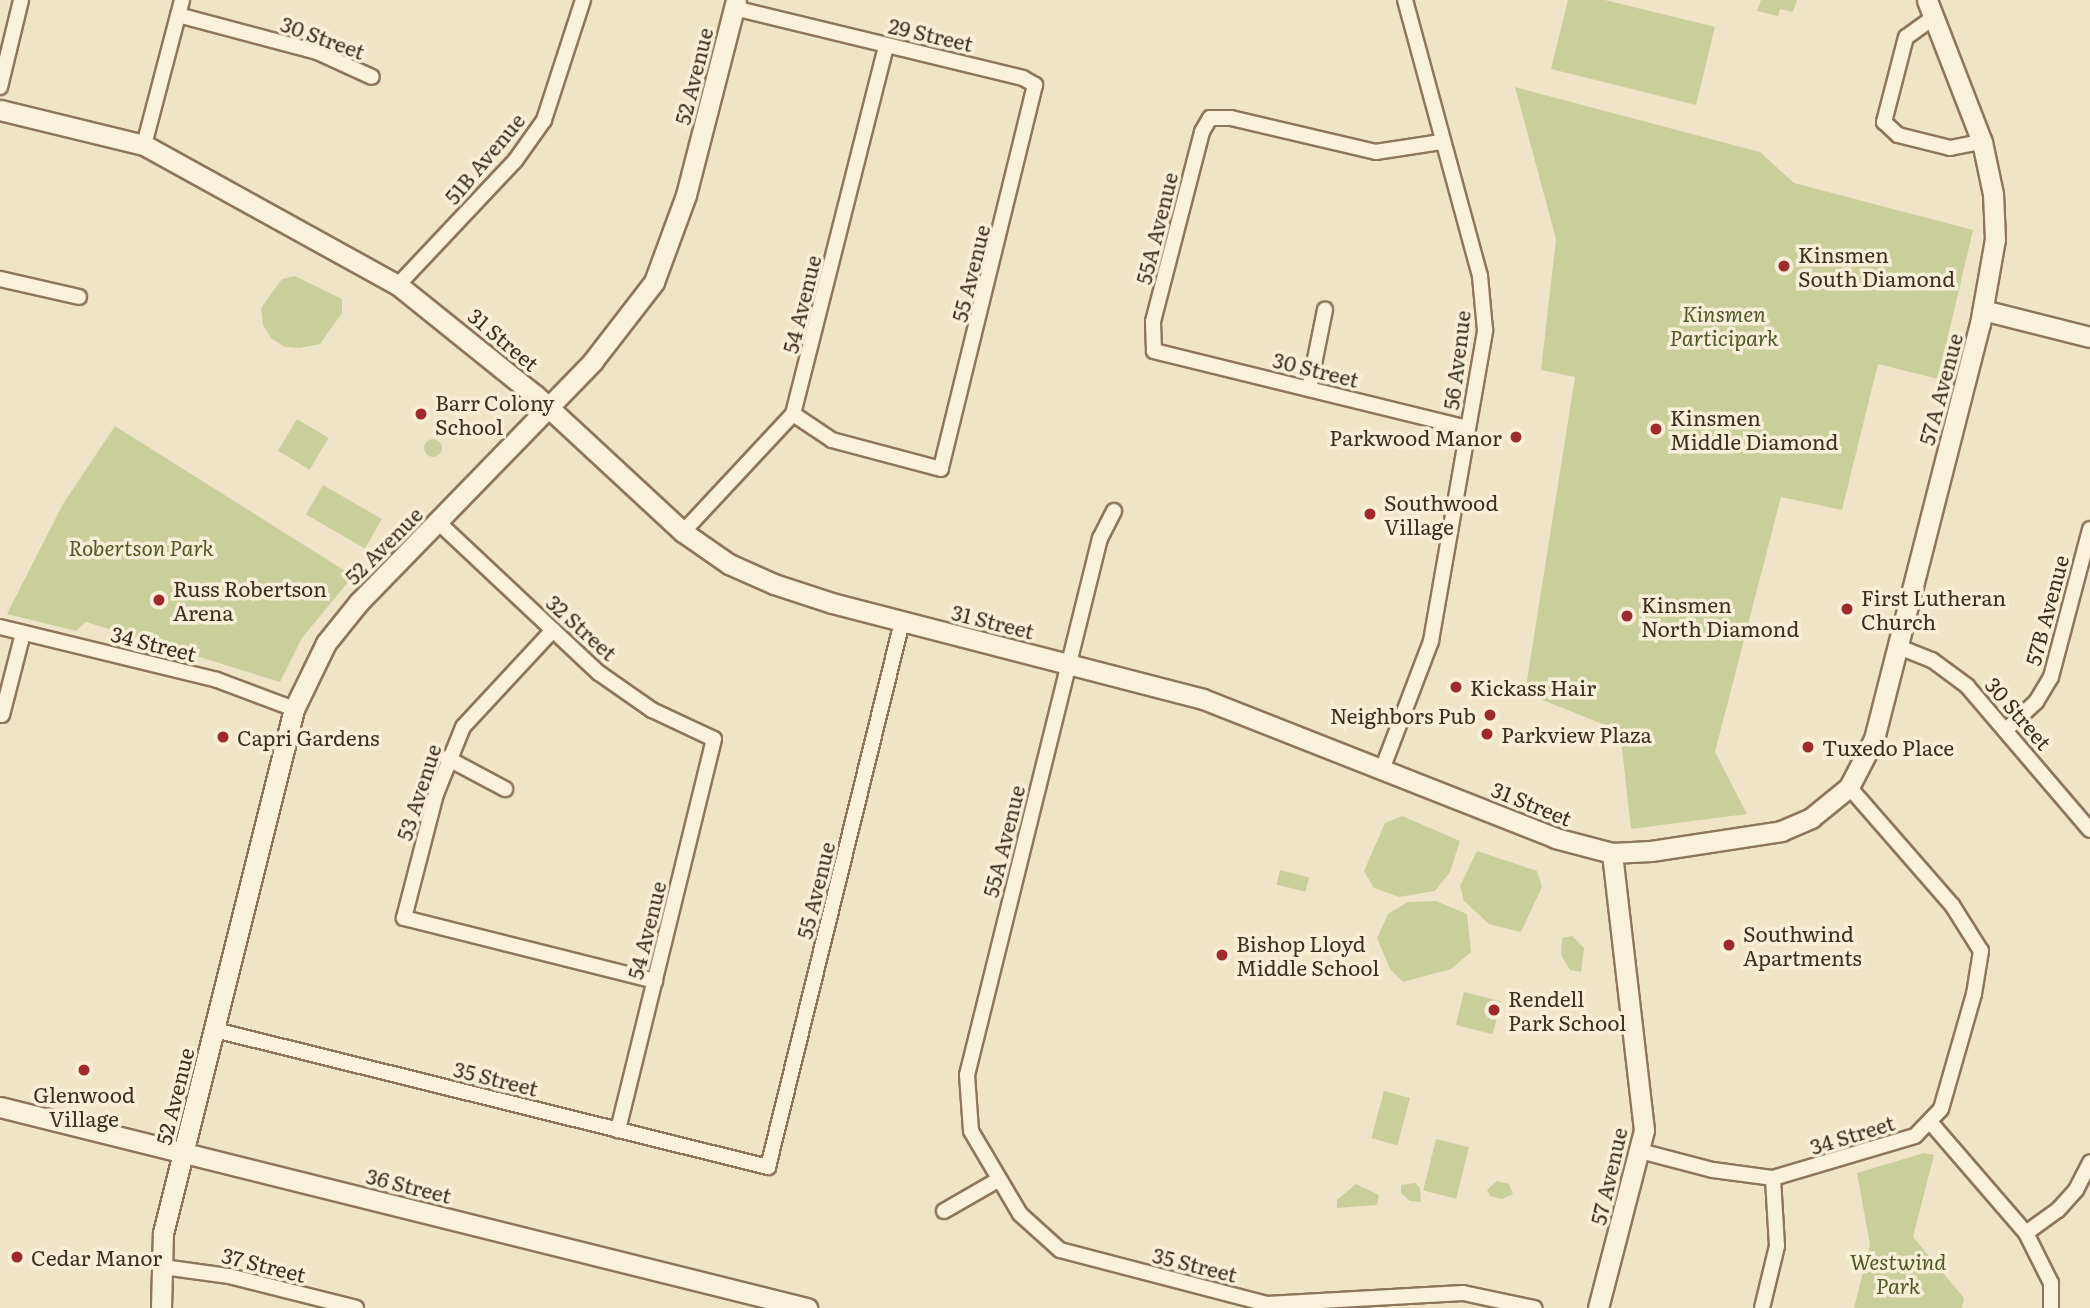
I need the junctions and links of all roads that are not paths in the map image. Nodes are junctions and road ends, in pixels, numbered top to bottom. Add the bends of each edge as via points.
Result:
1 (21, 0) edge
2 (182, 0) edge
3 (583, 0) edge
4 (1401, 1) edge
5 (735, 4) edge
6 (1930, 8) edge
7 (178, 15) junction
8 (886, 47) junction
9 (372, 77) dead end
10 (1035, 85) joint
11 (0, 87) edge
12 (0, 110) edge
13 (1441, 142) junction
14 (1982, 142) junction
15 (144, 145) junction
16 (0, 279) edge
17 (398, 285) junction
18 (79, 297) dead end
19 (1325, 310) dead end
20 (1983, 310) junction
21 (2090, 337) edge
22 (1154, 351) joint
23 (1309, 389) junction
24 (548, 407) junction
25 (793, 414) junction
26 (1468, 428) junction
27 (1114, 511) dead end
28 (439, 522) junction
29 (2090, 529) edge
30 (683, 532) junction
31 (902, 622) junction
32 (0, 627) edge
33 (553, 630) junction
34 (23, 633) junction
35 (1899, 647) junction
36 (1068, 663) junction
37 (294, 709) junction
38 (2, 715) dead end
39 (2007, 729) junction
40 (714, 739) joint
41 (447, 758) junction
42 (1383, 767) junction
43 (1849, 787) junction
44 (505, 789) dead end
45 (2090, 830) edge
46 (1612, 853) junction
47 (655, 981) junction
48 (215, 1030) junction
49 (0, 1107) edge
50 (1931, 1123) junction
51 (618, 1130) junction
52 (1640, 1151) junction
53 (183, 1153) junction
54 (2090, 1162) edge
55 (768, 1167) joint
56 (1773, 1178) junction
57 (998, 1180) junction
58 (944, 1212) dead end
59 (2026, 1233) junction
60 (163, 1267) junction
61 (1416, 1303) edge
62 (161, 1308) edge
63 (356, 1308) edge
64 (807, 1308) edge
65 (1534, 1308) edge
66 (1598, 1308) edge
67 (1762, 1308) edge
68 (2051, 1308) edge

1 - 11 street
2 - 7 street
3 - 17 street, 51B Avenue via 544,120 515,161
4 - 13 street, 56 Avenue
5 - 8 street, 29 Street
5 - 24 street, 52 Avenue via 687,195 654,282 616,335
6 - 14 street, 57A Avenue
6 - 14 street via 1906,37 1884,122 1898,135 1950,148
7 - 9 street, 30 Street via 317,52
7 - 15 street
8 - 10 street, 29 Street via 1023,78
8 - 25 street, 54 Avenue
10 - 25 street, 55 Avenue via 941,469 832,440
12 - 15 street, 31 Street
13 - 22 street, 55A Avenue via 1376,152 1231,118 1210,118 1202,132 1153,322
13 - 26 street, 56 Avenue via 1485,303 1480,367
14 - 20 street, 57A Avenue via 1993,194 1995,239
15 - 17 street, 31 Street
16 - 18 street
17 - 24 street, 31 Street
19 - 23 street
20 - 21 street
20 - 35 street, 57A Avenue
22 - 23 street, 30 Street
23 - 26 street, 30 Street
24 - 28 street, 52 Avenue
24 - 30 street, 31 Street
25 - 30 street, 54 Avenue
26 - 42 street, 56 Avenue via 1431,641
27 - 36 street, 55A Avenue via 1100,538
28 - 33 street, 32 Street
28 - 37 street, 52 Avenue via 368,592 326,643
29 - 39 street, 57B Avenue via 2051,677 2036,702
30 - 31 street, 31 Street via 729,564 774,584
31 - 36 street, 31 Street
31 - 55 street, 55 Avenue
32 - 34 street, 34 Street
33 - 40 street, 32 Street via 599,673 652,710
33 - 41 street, 53 Avenue via 467,721
34 - 37 street, 34 Street via 217,680
34 - 38 street
35 - 39 street, 30 Street via 1948,670
35 - 43 street, 57A Avenue via 1874,740
36 - 42 street, 31 Street via 1203,699
36 - 57 street, 55A Avenue via 967,1075 971,1131
37 - 48 street, 52 Avenue
39 - 45 street, 30 Street
40 - 47 street, 54 Avenue
41 - 44 street
41 - 47 street, 53 Avenue via 404,918
42 - 46 street, 31 Street via 1555,838
43 - 46 street, 31 Street via 1827,808 1781,831 1698,846
43 - 50 street via 1974,935 1981,951 1949,1088
46 - 52 street, 57 Avenue via 1644,1117
47 - 51 street, 54 Avenue
48 - 51 street, 35 Street
48 - 53 street, 52 Avenue
49 - 53 street, 36 Street
50 - 56 street, 34 Street via 1915,1136 1869,1153
50 - 59 street
51 - 55 street, 35 Street
52 - 56 street, 34 Street via 1724,1172
52 - 66 street, 57 Avenue
53 - 60 street, 52 Avenue via 163,1233
53 - 64 street, 36 Street
54 - 59 street via 2067,1200
56 - 67 street via 1777,1246
57 - 58 street
57 - 61 street, 35 Street via 1038,1234 1060,1250 1080,1256 1267,1304
59 - 68 street via 2051,1283
60 - 62 street, 52 Avenue
60 - 63 street, 37 Street via 218,1274
61 - 65 street, 35 Street via 1464,1293

